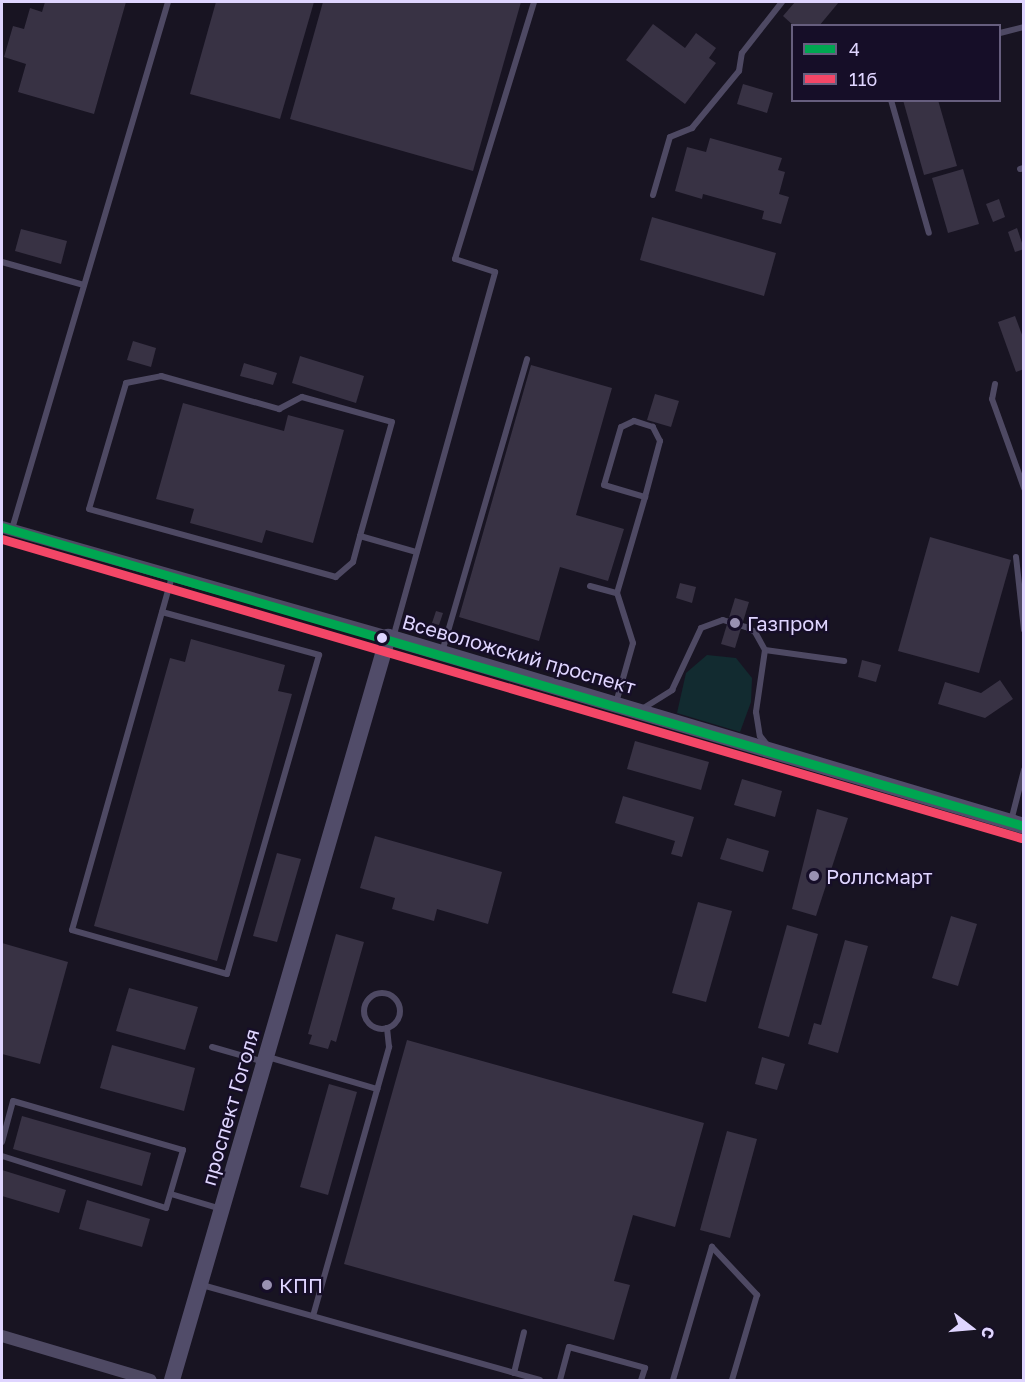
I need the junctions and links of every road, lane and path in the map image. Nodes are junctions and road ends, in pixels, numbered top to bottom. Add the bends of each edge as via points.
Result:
1 (168, 2) edge
2 (534, 2) edge
3 (782, 2) edge
4 (1023, 27) edge
5 (1001, 32) edge
6 (892, 102) edge
7 (653, 195) dead end
8 (929, 233) dead end
9 (2, 262) edge
10 (84, 285) junction
11 (527, 359) dead end
12 (995, 384) dead end
13 (1023, 488) edge
14 (645, 497) junction
15 (7, 528) edge
16 (360, 536) junction
17 (416, 552) junction
18 (1016, 557) dead end
19 (172, 576) junction
20 (590, 586) dead end
21 (617, 593) junction
22 (162, 612) junction
23 (1023, 630) edge
24 (391, 638) junction
25 (765, 650) junction
26 (442, 653) junction
27 (844, 660) dead end
28 (616, 704) junction
29 (637, 710) junction
30 (770, 749) junction
31 (1023, 770) edge
32 (1017, 824) edge
33 (387, 1028) junction
34 (212, 1047) dead end
35 (265, 1059) junction
36 (377, 1089) junction
37 (2, 1143) edge
38 (2, 1156) edge
39 (171, 1194) junction
40 (222, 1209) junction
41 (200, 1285) junction
42 (313, 1316) junction
43 (524, 1332) dead end
44 (2, 1336) edge
45 (514, 1373) junction
46 (151, 1380) edge
47 (172, 1380) edge
48 (540, 1380) edge
49 (560, 1380) edge
50 (641, 1380) edge
51 (673, 1380) edge
52 (732, 1380) edge

1 - 10 lane
2 - 17 lane via 455,259 495,272
3 - 7 lane via 742,53 739,71 692,128 670,137
4 - 5 lane
6 - 8 lane
9 - 10 lane
10 - 15 lane
11 - 26 lane
12 - 13 lane via 992,399
14 - 14 lane via 604,485 621,427 634,421 653,427 660,441
14 - 21 lane
15 - 19 street, Всеволожский проспект
16 - 16 lane via 392,422 302,397 279,409 161,376 126,383 89,508 336,577 353,562
16 - 17 lane
17 - 24 lane
18 - 23 lane
19 - 22 lane
19 - 24 street, Всеволожский проспект
20 - 21 lane
21 - 28 lane via 633,643
22 - 22 lane via 72,930 227,974 319,656
24 - 26 street, Всеволожский проспект
24 - 35 street, проспект Гоголя
25 - 27 lane
25 - 29 lane via 755,632 746,627 711,621 694,639 672,690 652,705
25 - 30 lane via 756,718 760,736
26 - 28 street, Всеволожский проспект
28 - 29 street, Всеволожский проспект
29 - 30 street, Всеволожский проспект
30 - 32 street, Всеволожский проспект
31 - 32 lane
33 - 33 lane via 373,1026 365,1016 366,1002 377,994 391,995 399,1006 398,1020
33 - 36 lane via 389,1047
34 - 35 lane
35 - 36 lane
35 - 40 street, проспект Гоголя
36 - 42 lane
37 - 39 lane via 13,1101 183,1150
38 - 39 lane via 166,1208
39 - 40 lane
40 - 41 street, проспект Гоголя
41 - 42 lane
41 - 47 street, проспект Гоголя
42 - 45 lane
43 - 45 lane
44 - 46 street
45 - 48 lane
49 - 50 lane via 569,1347 645,1368
51 - 52 lane via 712,1247 757,1295

